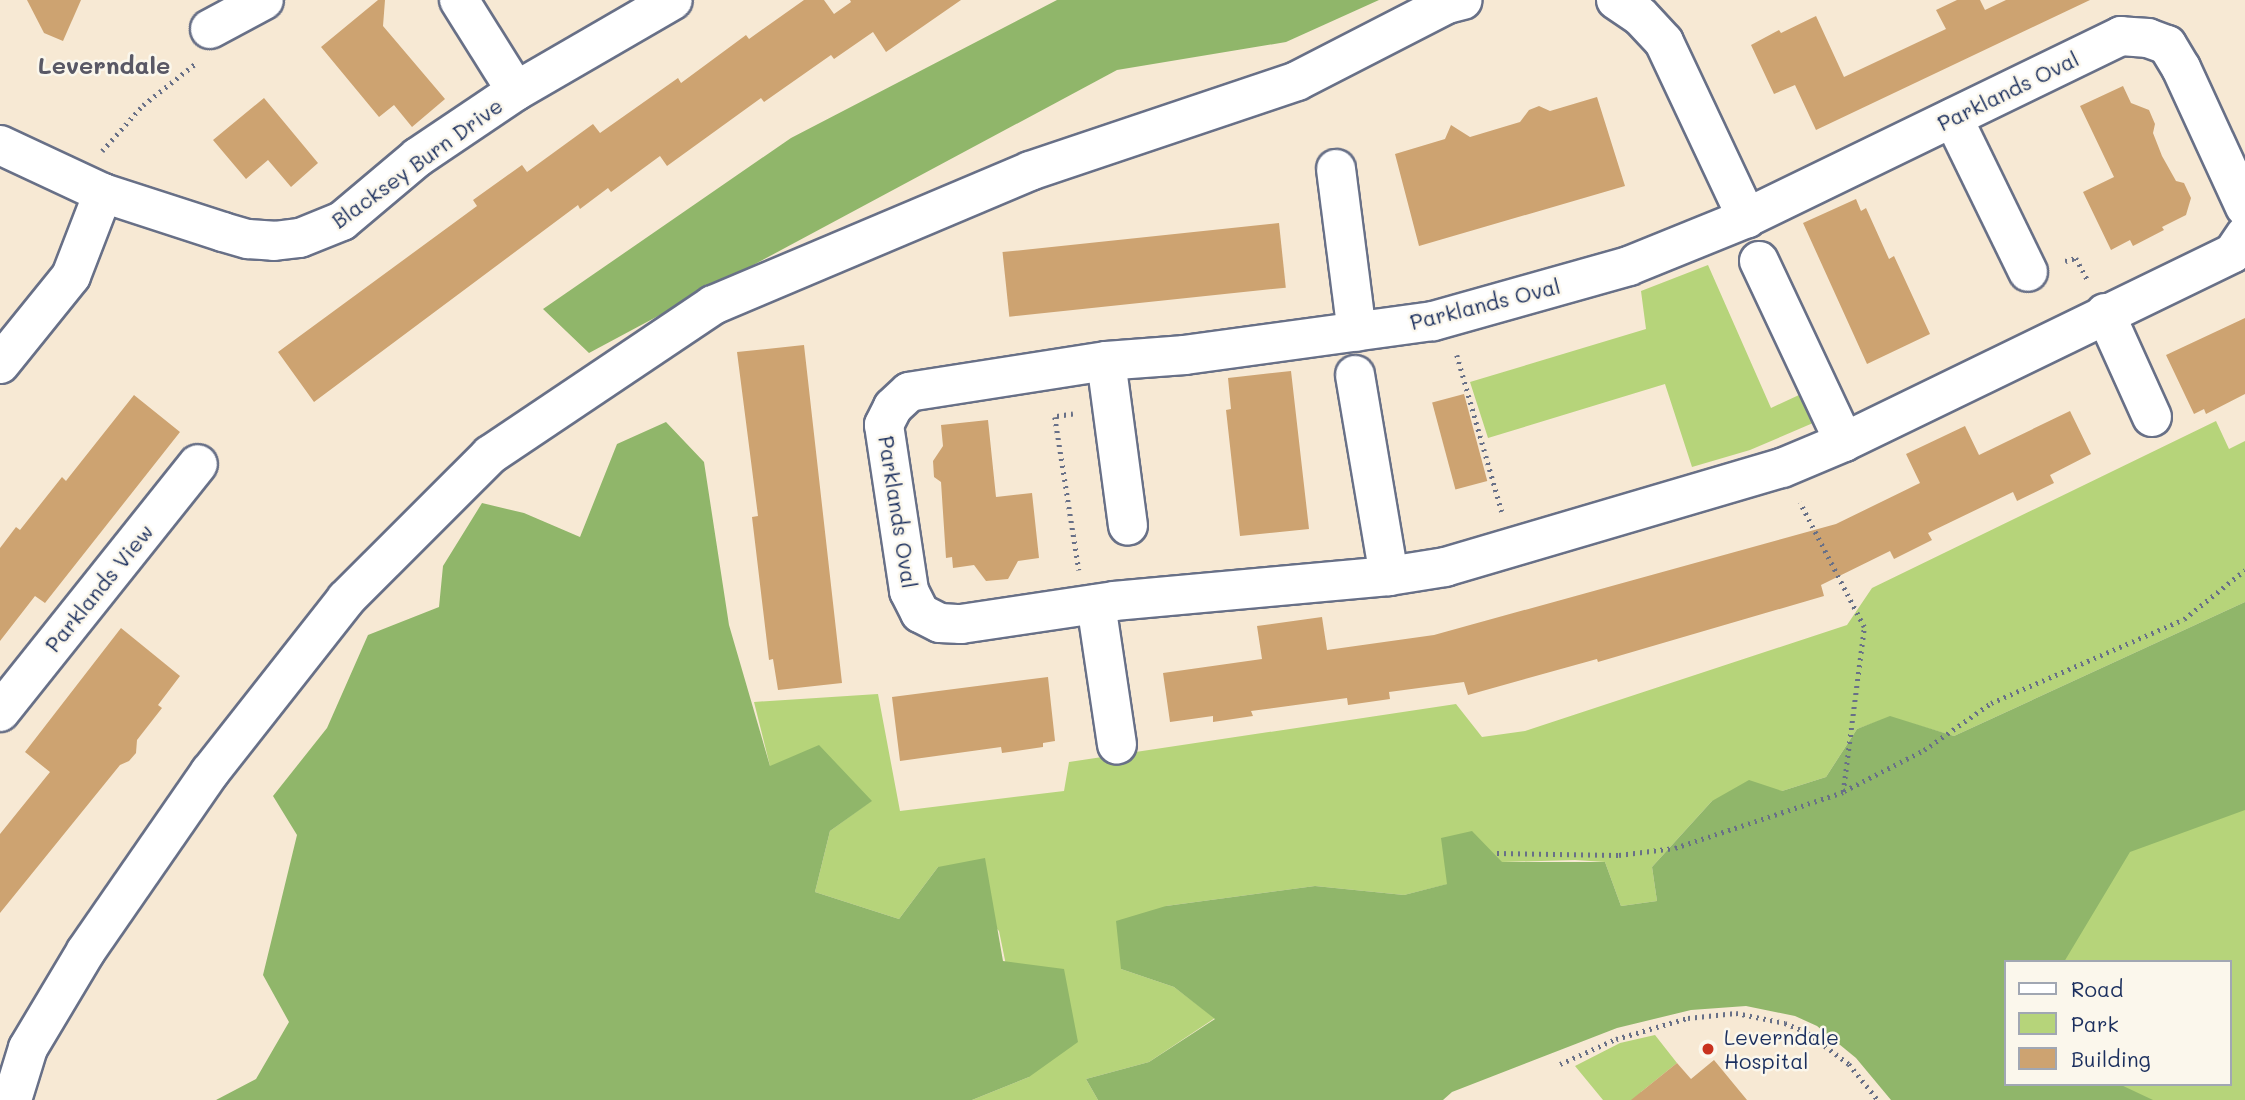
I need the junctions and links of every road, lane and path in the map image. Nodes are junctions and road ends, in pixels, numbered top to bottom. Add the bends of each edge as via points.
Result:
1 (264, 0) edge
2 (459, 0) edge
3 (673, 0) edge
4 (1463, 0) edge
5 (1616, 0) edge
6 (210, 29) joint
7 (516, 91) junction
8 (1953, 118) junction
9 (0, 145) edge
10 (1336, 169) dead end
11 (91, 188) junction
12 (2245, 207) edge
13 (1748, 218) junction
14 (2245, 234) edge
15 (1759, 261) dead end
16 (2028, 272) joint
17 (2105, 313) junction
18 (1446, 317) junction
19 (1357, 332) junction
20 (1106, 361) junction
21 (0, 365) edge
22 (1355, 375) dead end
23 (1112, 407) junction
24 (2152, 417) dead end
25 (1844, 442) junction
26 (198, 464) dead end
27 (1782, 468) junction
28 (1128, 526) dead end
29 (1512, 548) junction
30 (2245, 570) edge
31 (1389, 576) junction
32 (1091, 605) junction
33 (0, 712) edge
34 (1117, 744) dead end
35 (1843, 792) junction
36 (1497, 853) dead end
37 (1560, 1065) dead end
38 (12, 1100) edge
39 (1878, 1100) edge

1 - 6 street
2 - 7 street, Blacksey Burn Drive
3 - 7 street, Blacksey Burn Drive
4 - 38 street via 1297,81 1030,171 713,305 491,455 345,599 210,772 86,951 28,1048
5 - 13 street via 1640,16 1664,42
6 - 11 path via 214,53 191,66 118,130
7 - 11 street, Blacksey Burn Drive via 418,157 342,221 300,238 248,239
8 - 12 street, Parklands Oval via 2121,36 2148,38 2167,45 2181,68
8 - 13 street, Parklands Oval
8 - 16 street
9 - 11 street, Blacksey Burn Drive
10 - 19 street
11 - 21 street via 71,276
13 - 18 street, Parklands Oval via 1629,266
14 - 17 street, Parklands Oval via 2233,253
15 - 25 street
16 - 17 path via 2076,258
17 - 24 street
17 - 25 street, Parklands Oval
18 - 19 street, Parklands Oval
18 - 29 path
19 - 20 street, Parklands Oval
20 - 23 street
20 - 32 street, Parklands Oval via 909,392 893,407 884,425 909,591 920,613 940,623 961,624
22 - 31 street
23 - 28 street
23 - 32 path via 1055,417
25 - 27 street, Parklands Oval
26 - 33 street, Parklands View
27 - 29 street, Parklands Oval
27 - 35 path via 1864,627
29 - 31 street, Parklands Oval via 1445,567
30 - 35 path via 2184,619 1991,703 1924,750
31 - 32 street, Parklands Oval
32 - 34 street
35 - 36 path via 1675,848 1619,855
37 - 39 path via 1616,1039 1688,1018 1736,1013 1808,1033 1849,1064

